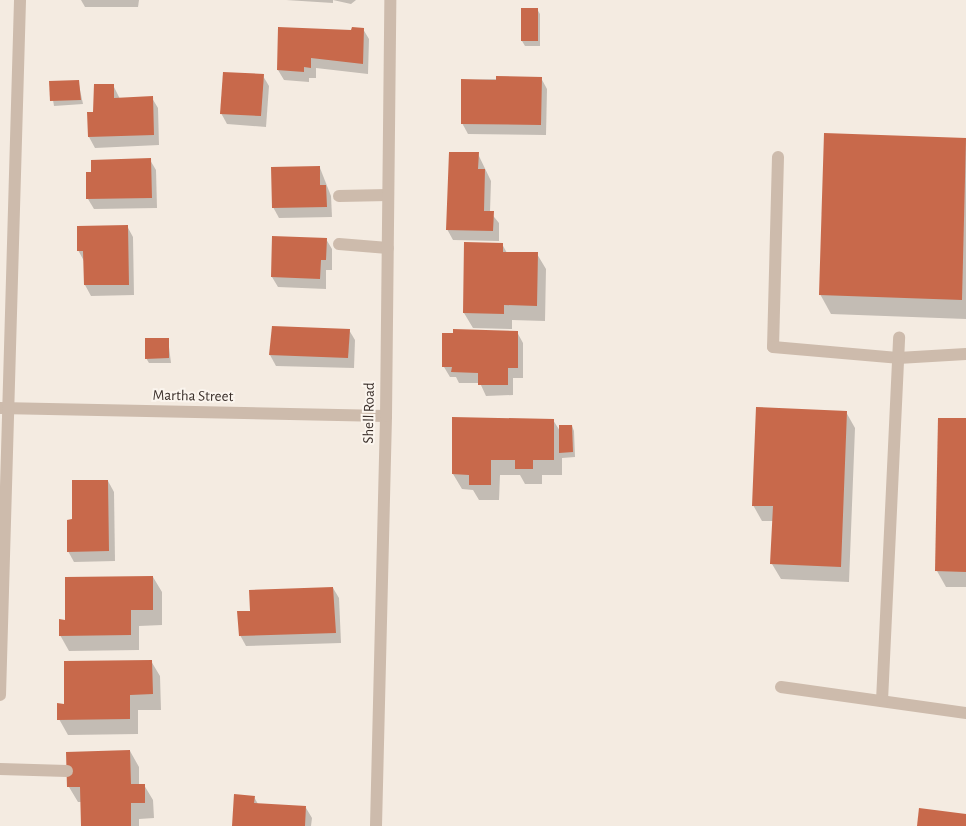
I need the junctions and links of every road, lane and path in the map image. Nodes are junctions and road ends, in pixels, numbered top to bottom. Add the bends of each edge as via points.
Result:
1 (20, 0) edge
2 (390, 0) edge
3 (778, 157) dead end
4 (388, 195) junction
5 (339, 196) dead end
6 (339, 244) dead end
7 (388, 248) junction
8 (898, 337) dead end
9 (966, 354) edge
10 (898, 358) junction
11 (4, 408) edge
12 (386, 416) junction
13 (781, 687) dead end
14 (0, 695) edge
15 (882, 701) junction
16 (966, 713) edge
17 (0, 769) edge
18 (67, 771) dead end
19 (376, 826) edge

1 - 11 street
2 - 4 street, Shell Road
3 - 10 street via 773,347
4 - 5 street
4 - 7 street, Shell Road
6 - 7 street
7 - 12 street, Shell Road
8 - 10 street
9 - 10 street
10 - 15 street
11 - 12 street, Martha Street
11 - 14 street
12 - 19 street, Shell Road
13 - 15 street
15 - 16 street
17 - 18 street

